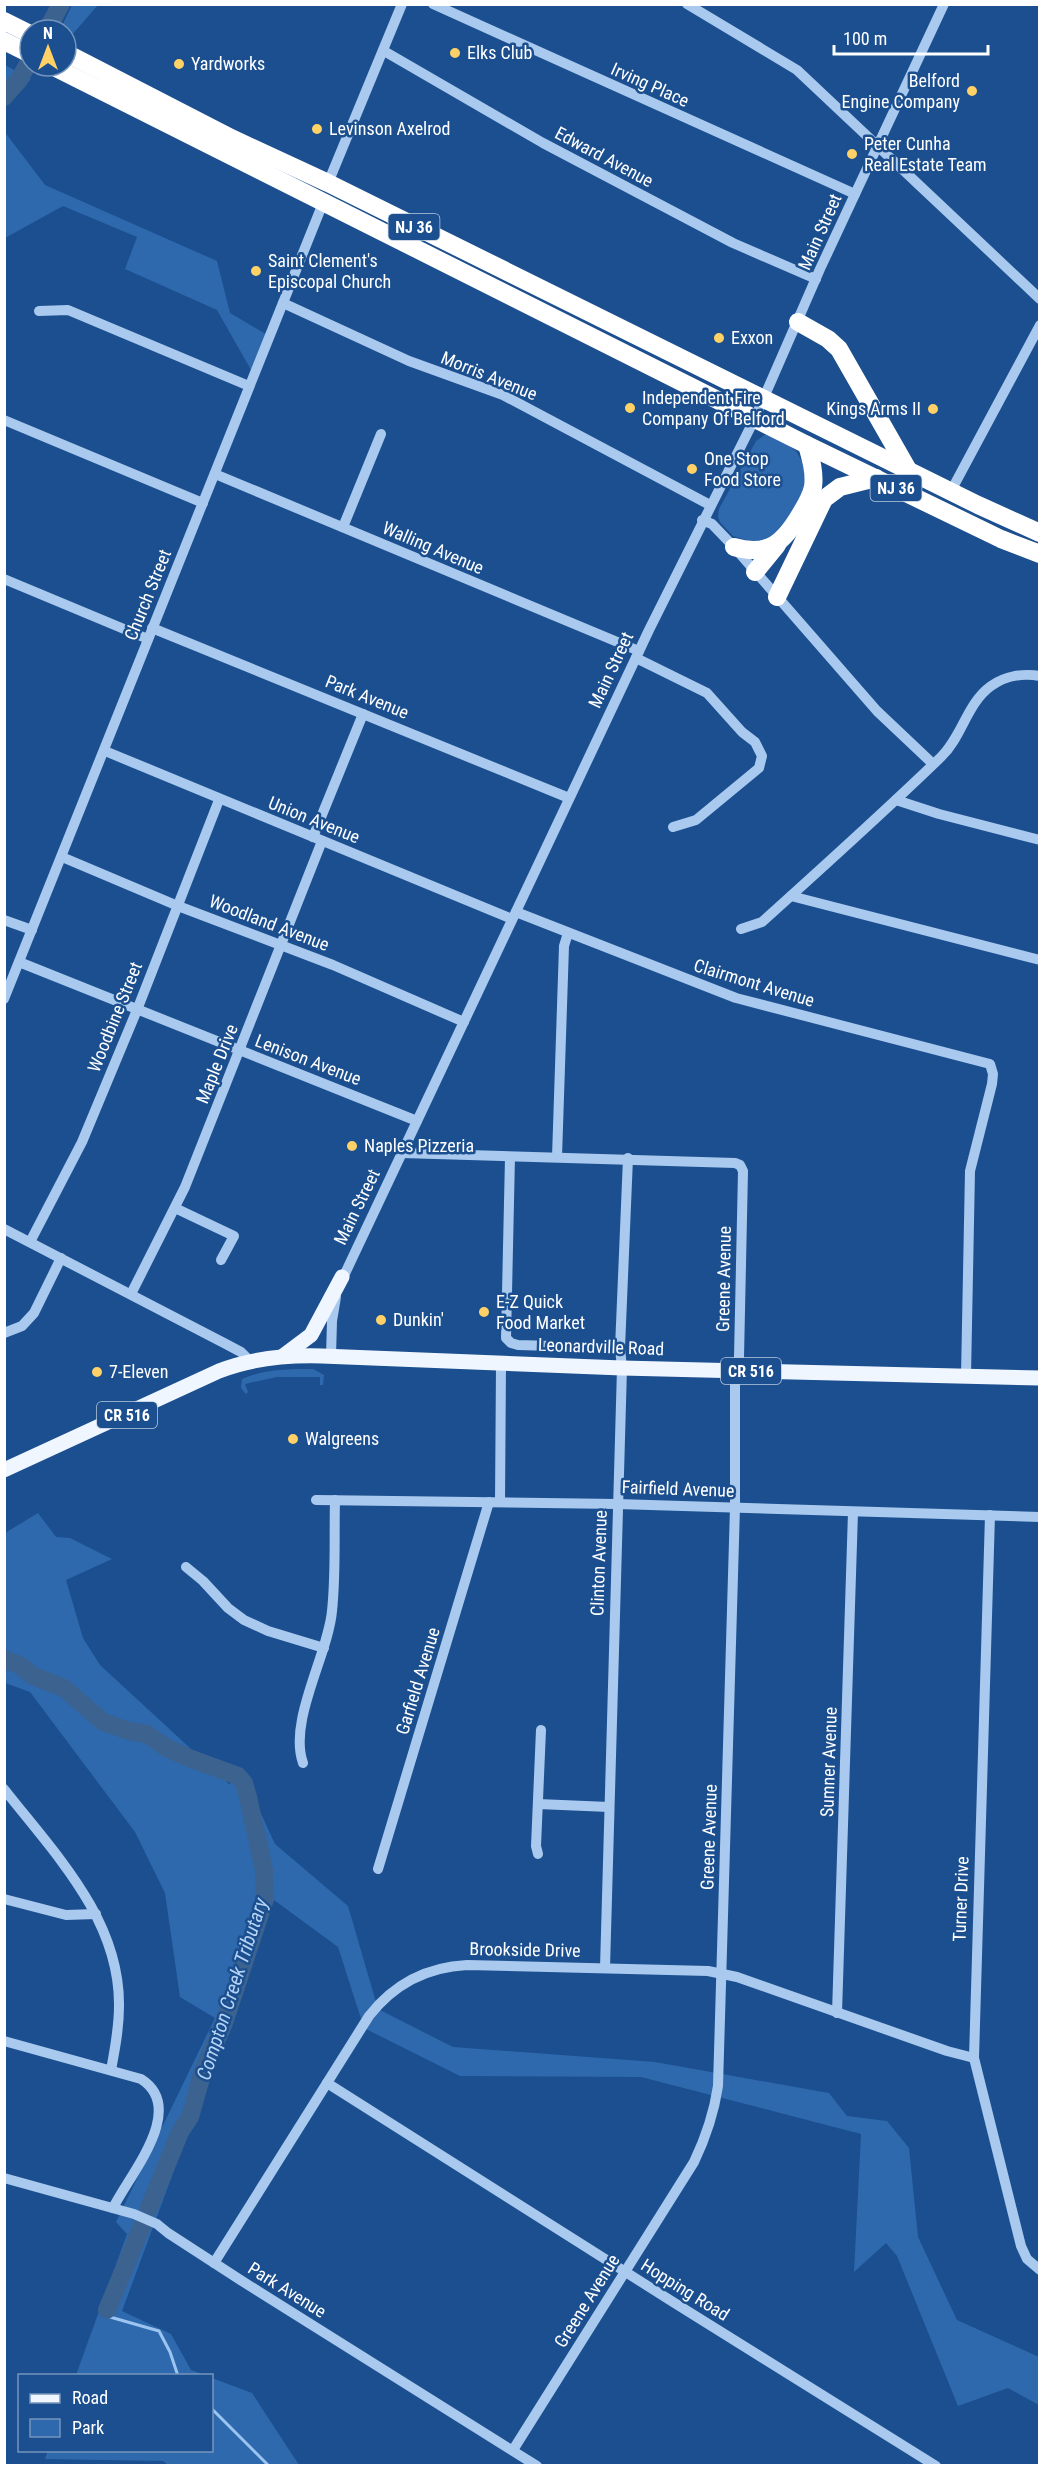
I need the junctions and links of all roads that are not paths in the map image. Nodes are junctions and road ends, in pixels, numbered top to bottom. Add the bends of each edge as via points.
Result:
1 (402, 4) edge
2 (433, 4) edge
3 (687, 4) edge
4 (944, 4) edge
5 (4, 21) edge
6 (18, 28) edge
7 (4, 41) edge
8 (18, 48) edge
9 (384, 51) junction
10 (78, 59) edge
11 (76, 78) edge
12 (878, 146) junction
13 (328, 183) junction
14 (855, 194) junction
15 (323, 203) junction
16 (816, 279) junction
17 (1040, 299) edge
18 (283, 303) junction
19 (39, 311) dead end
20 (798, 322) junction
21 (1040, 325) edge
22 (249, 386) junction
23 (763, 398) junction
24 (755, 418) junction
25 (4, 420) edge
26 (381, 434) dead end
27 (807, 446) junction
28 (907, 468) junction
29 (215, 474) junction
30 (876, 478) junction
31 (951, 491) junction
32 (203, 503) junction
33 (710, 505) junction
34 (702, 520) junction
35 (343, 528) junction
36 (1040, 533) edge
37 (778, 543) junction
38 (734, 547) junction
39 (1040, 554) edge
40 (755, 572) junction
41 (4, 579) edge
42 (777, 597) junction
43 (152, 628) junction
44 (148, 639) junction
45 (637, 655) junction
46 (1040, 676) edge
47 (363, 714) junction
48 (105, 752) junction
49 (933, 764) junction
50 (569, 798) junction
51 (219, 800) junction
52 (896, 800) junction
53 (673, 827) dead end
54 (318, 839) junction
55 (1040, 840) edge
56 (62, 857) junction
57 (791, 896) junction
58 (178, 906) junction
59 (514, 915) junction
60 (4, 920) edge
61 (741, 929) dead end
62 (32, 930) junction
63 (568, 933) junction
64 (282, 945) junction
65 (1040, 960) edge
66 (19, 962) junction
67 (4, 999) edge
68 (137, 1010) junction
69 (464, 1022) junction
70 (240, 1051) junction
71 (417, 1121) junction
72 (402, 1153) junction
73 (510, 1157) junction
74 (556, 1157) junction
75 (628, 1158) junction
76 (175, 1208) junction
77 (4, 1229) edge
78 (30, 1242) junction
79 (61, 1258) junction
80 (221, 1260) dead end
81 (342, 1277) junction
82 (131, 1294) junction
83 (4, 1333) edge
84 (620, 1348) junction
85 (284, 1356) junction
86 (331, 1356) junction
87 (250, 1361) junction
88 (501, 1364) junction
89 (622, 1368) junction
90 (736, 1371) junction
91 (966, 1376) junction
92 (1040, 1378) edge
93 (4, 1470) edge
94 (316, 1500) dead end
95 (335, 1500) junction
96 (495, 1502) junction
97 (617, 1504) junction
98 (735, 1507) junction
99 (853, 1512) junction
100 (990, 1515) junction
101 (1040, 1517) edge
102 (186, 1567) dead end
103 (324, 1648) junction
104 (541, 1730) dead end
105 (303, 1763) dead end
106 (4, 1789) edge
107 (538, 1804) junction
108 (609, 1806) junction
109 (538, 1854) dead end
110 (378, 1869) dead end
111 (4, 1899) edge
112 (96, 1914) junction
113 (605, 1968) junction
114 (722, 1974) junction
115 (837, 2013) junction
116 (4, 2041) edge
117 (974, 2058) junction
118 (111, 2070) junction
119 (327, 2083) junction
120 (4, 2178) edge
121 (113, 2208) junction
122 (214, 2263) junction
123 (1040, 2270) edge
124 (625, 2271) junction
125 (513, 2450) junction
126 (537, 2466) edge
127 (936, 2466) edge

1 - 9 street
2 - 14 street, Irving Place
3 - 12 street via 797,70
4 - 12 street, Main Street
5 - 6 highway
7 - 8 highway
9 - 13 street
9 - 16 street, Edward Avenue via 543,143 733,243
10 - 13 highway, NJ 36
11 - 15 highway, NJ 36
12 - 14 street, Main Street
12 - 17 street
13 - 23 highway, NJ 36
14 - 16 street, Main Street
15 - 18 street, Church Street
15 - 24 highway, NJ 36
16 - 20 street, Main Street
18 - 22 street, Church Street
18 - 33 street, Morris Avenue via 409,361 503,395
19 - 22 street via 68,310
20 - 23 street, Main Street
20 - 28 highway via 839,349
21 - 31 street
22 - 29 street, Church Street
23 - 24 street, Main Street
23 - 28 highway, NJ 36
24 - 27 highway, NJ 36
24 - 33 street, Main Street
25 - 32 street
26 - 35 street
27 - 30 highway, NJ 36
27 - 37 highway via 813,489 796,522
28 - 31 highway, NJ 36
29 - 32 street, Church Street
29 - 35 street, Walling Avenue
30 - 39 highway, NJ 36
30 - 42 highway via 840,487 824,499
31 - 36 highway, NJ 36
32 - 43 street, Church Street
33 - 34 street, Main Street
34 - 38 street via 714,526
34 - 45 street, Main Street
35 - 45 street, Walling Avenue
37 - 38 highway via 763,550
37 - 40 highway
38 - 40 street
40 - 42 street
41 - 44 street
42 - 49 street via 878,711
43 - 44 street, Church Street
43 - 47 street, Park Avenue
44 - 48 street, Church Street
45 - 50 street, Main Street
45 - 53 street, Walling Avenue via 707,693 755,742 762,756 759,768 707,812
46 - 49 street via 1024,675 993,684 982,694 944,755
47 - 50 street, Park Avenue
47 - 54 street, Maple Drive
48 - 51 street, Union Avenue
48 - 56 street, Church Street
49 - 52 street
50 - 59 street, Main Street
51 - 54 street, Union Avenue
51 - 58 street, Woodbine Street
52 - 55 street
52 - 57 street
54 - 59 street, Union Avenue
54 - 64 street, Maple Drive
56 - 58 street, Woodland Avenue
56 - 62 street, Church Street
57 - 61 street via 762,922
57 - 65 street
58 - 64 street, Woodland Avenue
58 - 68 street, Woodbine Street
59 - 63 street, Clairmont Avenue
59 - 69 street, Main Street
60 - 62 street
62 - 66 street, Church Street
63 - 74 street via 564,946
63 - 91 street, Clairmont Avenue via 736,998 990,1064 992,1084 970,1171
64 - 69 street, Woodland Avenue
64 - 70 street, Maple Drive
66 - 67 street, Church Street
66 - 68 street, Lenison Avenue
68 - 70 street, Lenison Avenue
68 - 78 street, Woodbine Street via 82,1142
69 - 71 street, Main Street
70 - 71 street, Lenison Avenue
70 - 76 street, Maple Drive
71 - 72 street, Main Street
72 - 73 street
72 - 81 street, Main Street
73 - 74 street
73 - 84 street via 506,1338 519,1345
74 - 75 street
75 - 84 street, Clinton Avenue
75 - 90 street, Greene Avenue via 735,1162 742,1168
76 - 80 street via 234,1236
76 - 82 street, Maple Drive
77 - 78 street
78 - 79 street
79 - 82 street
79 - 83 street via 34,1313 22,1326
81 - 85 main road via 311,1335
81 - 86 street, Main Street via 333,1311
82 - 87 street via 230,1346
84 - 89 street, Clinton Avenue
85 - 86 main road, Leonardville Road / CR 516
85 - 87 main road, Leonardville Road / CR 516
86 - 88 main road, Leonardville Road / CR 516
87 - 93 main road, Leonardville Road / CR 516 via 219,1371
88 - 89 main road, Leonardville Road / CR 516
88 - 96 street, Garfield Avenue
89 - 90 main road, Leonardville Road / CR 516
89 - 97 street, Clinton Avenue
90 - 91 main road, Leonardville Road / CR 516
90 - 98 street, Greene Avenue
91 - 92 main road, Leonardville Road / CR 516
94 - 95 street, Fairfield Avenue
95 - 96 street, Fairfield Avenue
95 - 103 street via 333,1610
96 - 97 street, Fairfield Avenue
96 - 110 street, Garfield Avenue
97 - 98 street, Fairfield Avenue
97 - 108 street, Clinton Avenue
98 - 99 street, Fairfield Avenue
98 - 114 street, Greene Avenue
99 - 100 street, Fairfield Avenue
99 - 115 street, Sumner Avenue
100 - 101 street, Fairfield Avenue
100 - 117 street, Turner Drive
102 - 103 street via 244,1620
103 - 105 street via 301,1724
104 - 107 street
106 - 112 street
107 - 108 street
107 - 109 street
108 - 113 street, Clinton Avenue
111 - 112 street via 66,1915
112 - 118 street via 106,1935 118,1987 117,2036
113 - 114 street, Brookside Drive
113 - 119 street, Brookside Drive via 467,1965 425,1972 396,1988 378,2004
114 - 115 street, Brookside Drive
114 - 124 street, Greene Avenue via 718,2086 709,2126 694,2162
115 - 117 street, Brookside Drive
116 - 118 street
117 - 123 street, Turner Drive via 1021,2246 1027,2259
118 - 121 street via 148,2083 156,2094 159,2111 147,2152
119 - 122 street, Brookside Drive
119 - 124 street, Hopping Road
120 - 121 street, Park Avenue
121 - 122 street, Park Avenue via 157,2224
122 - 125 street, Park Avenue
124 - 125 street, Greene Avenue
124 - 127 street, Hopping Road
125 - 126 street, Park Avenue

